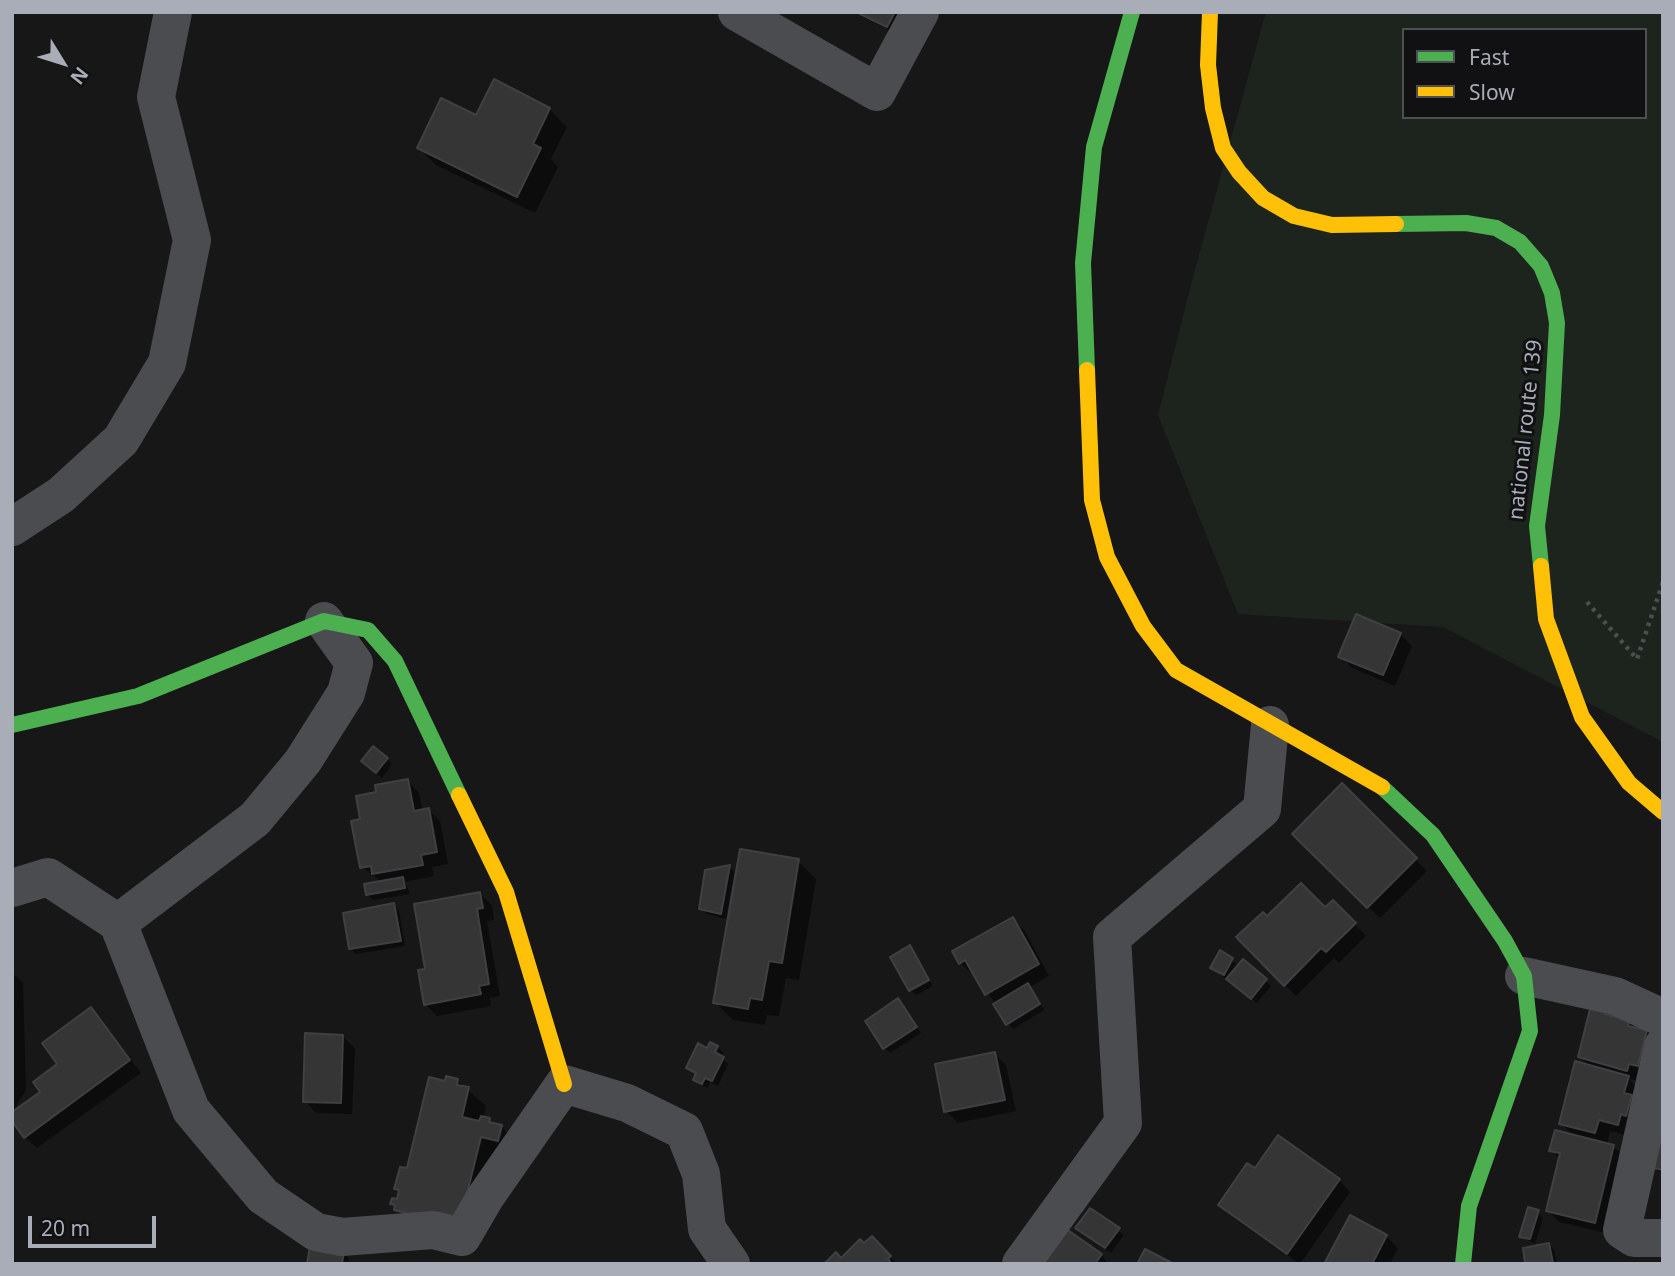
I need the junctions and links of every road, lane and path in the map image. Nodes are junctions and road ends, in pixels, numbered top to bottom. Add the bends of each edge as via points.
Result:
1 (173, 12) edge
2 (737, 12) edge
3 (920, 12) edge
4 (1132, 12) edge
5 (1210, 12) edge
6 (12, 527) edge
7 (1540, 559) junction
8 (1663, 582) edge
9 (324, 621) junction
10 (12, 725) edge
11 (1270, 725) junction
12 (1663, 812) edge
13 (12, 888) edge
14 (118, 923) junction
15 (1524, 975) junction
16 (1663, 1018) edge
17 (1663, 1046) edge
18 (564, 1084) junction
19 (1663, 1238) edge
20 (731, 1264) edge
21 (1021, 1264) edge
22 (1463, 1264) edge

1 - 6 street via 156,97 192,240 167,363 121,440 61,495
2 - 3 street via 877,92
4 - 11 main road via 1094,147 1083,263 1092,500 1107,557 1143,626 1177,670
5 - 7 main road, national route 139 via 1208,65 1223,148 1264,198 1294,216 1332,225 1465,223 1496,228 1520,242 1541,266 1557,323 1552,415 1537,526
7 - 8 path via 1592,606 1637,659
7 - 12 main road, national route 139 via 1546,619 1582,717 1629,783
9 - 10 main road via 138,695
9 - 14 street via 354,663 346,693 303,761 255,819
9 - 18 main road via 368,630 395,661 506,892
11 - 15 main road via 1375,781 1433,835
11 - 21 street via 1262,809 1112,937 1123,1124
13 - 14 street via 48,877
14 - 18 street via 191,1110 263,1196 316,1232 342,1237 433,1230 462,1237
15 - 16 street via 1615,996
15 - 22 main road via 1530,1031 1469,1206
17 - 19 street via 1622,1230 1634,1238
18 - 20 street via 627,1103 684,1131 701,1174 707,1229

